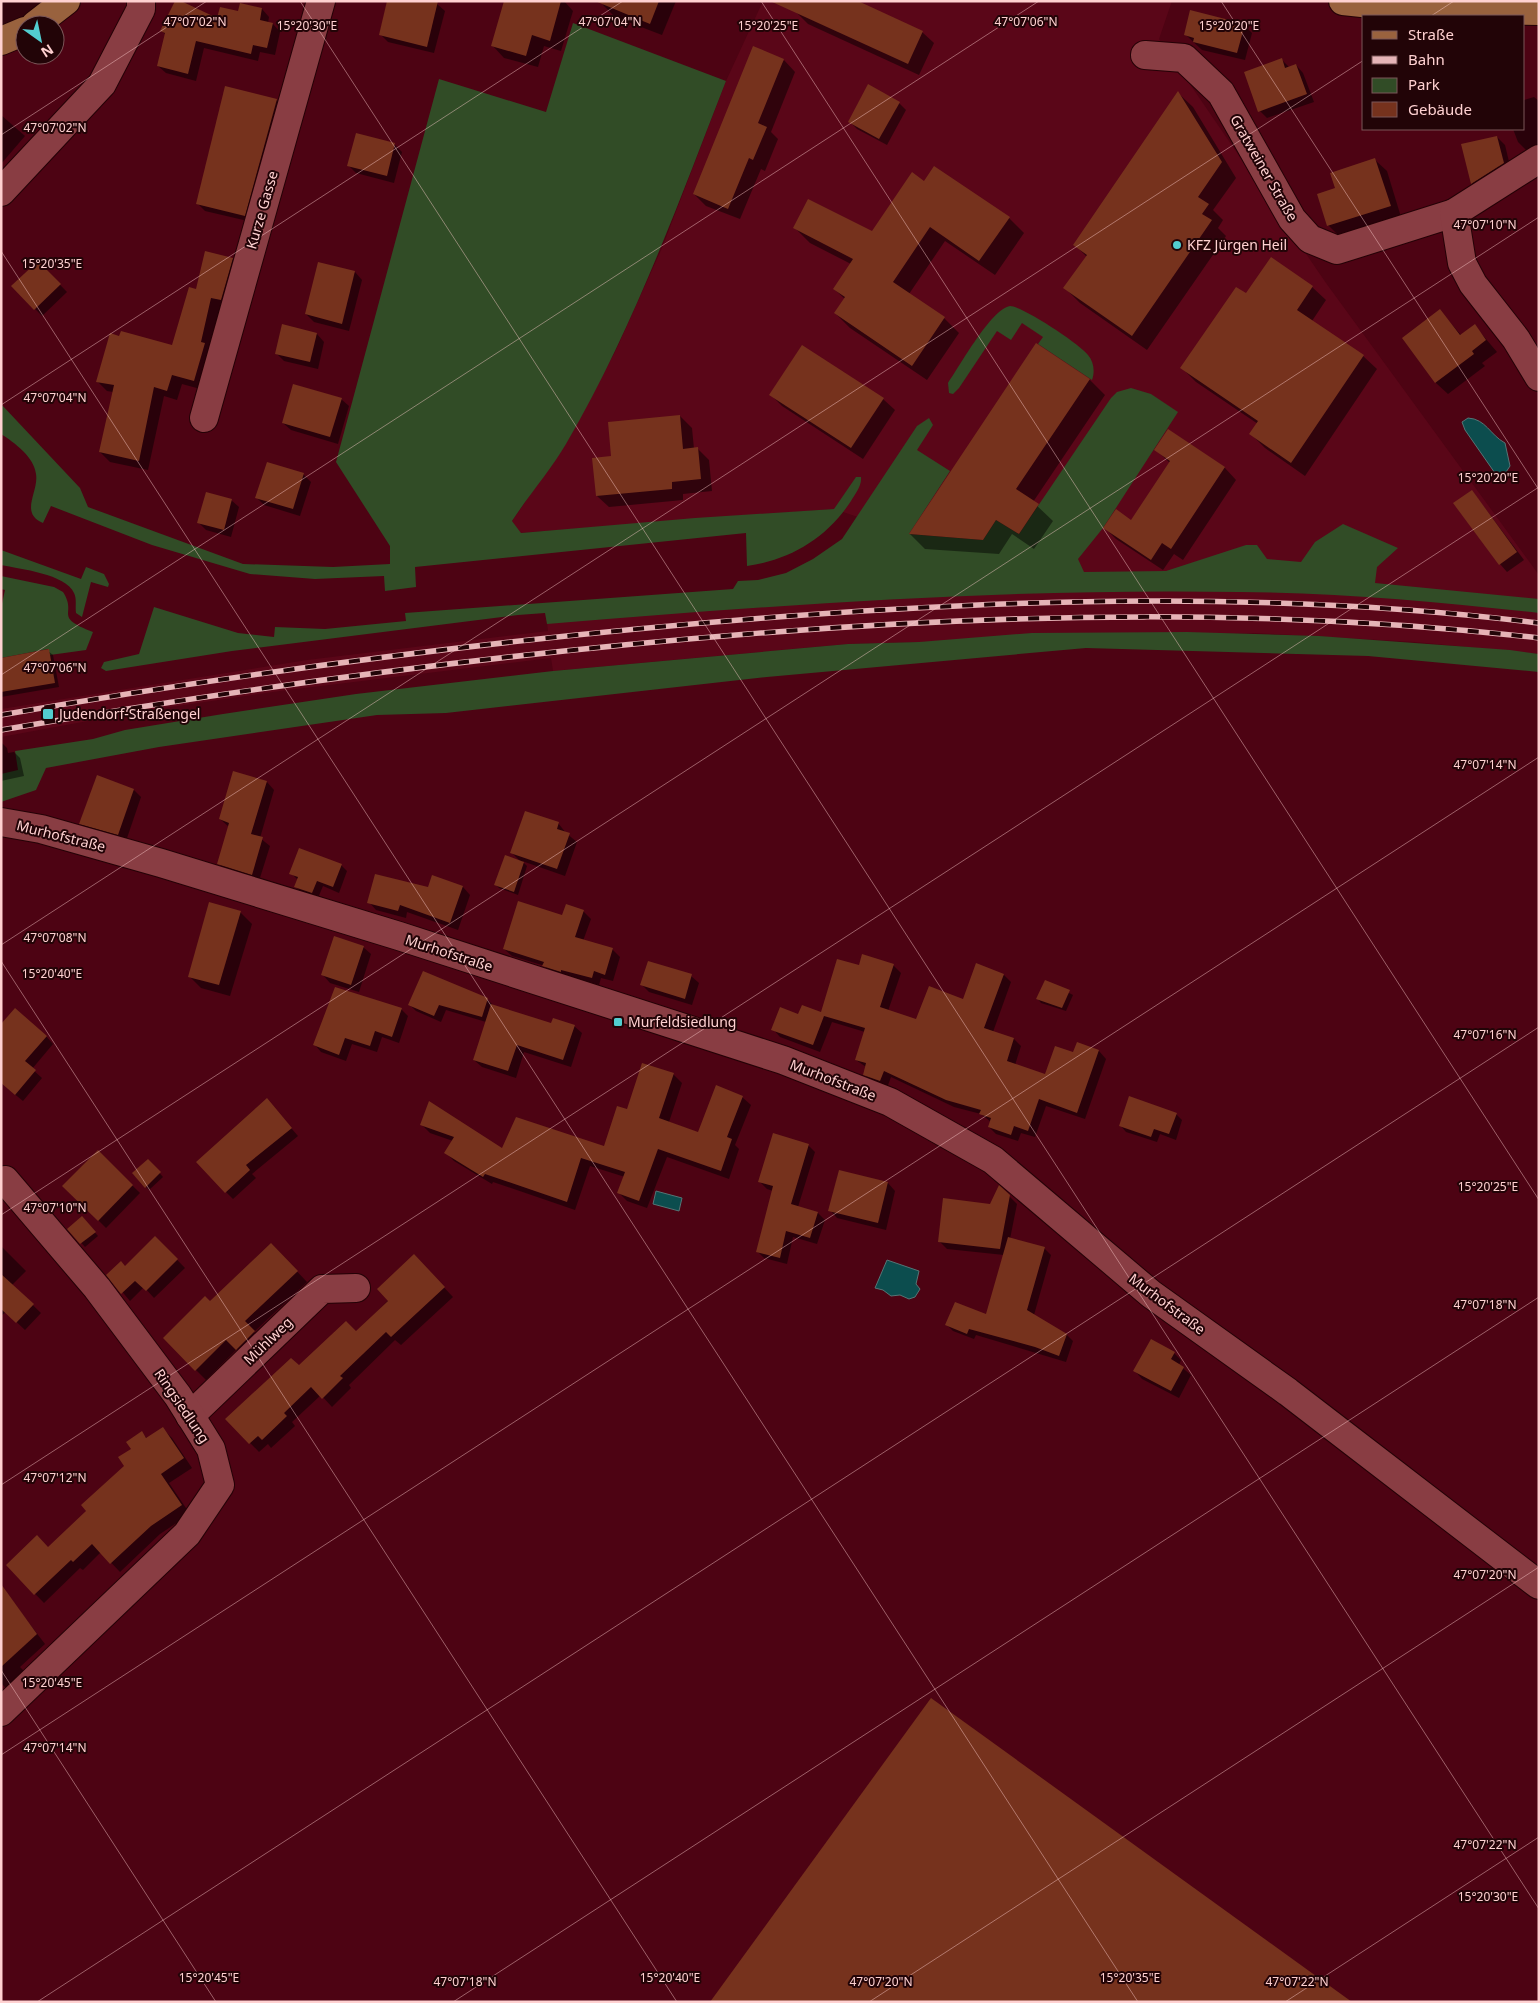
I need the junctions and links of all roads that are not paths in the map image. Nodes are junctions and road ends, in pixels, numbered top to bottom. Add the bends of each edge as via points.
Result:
1 (66, 1) edge
2 (141, 1) edge
3 (321, 1) edge
4 (1344, 1) edge
5 (1536, 8) edge
6 (48, 15) edge
7 (15, 35) edge
8 (1, 41) edge
9 (1145, 55) dead end
10 (1539, 159) edge
11 (1, 192) edge
12 (1454, 213) junction
13 (1539, 377) edge
14 (204, 418) dead end
15 (1, 822) edge
16 (3, 1179) edge
17 (356, 1288) dead end
18 (190, 1416) junction
19 (1539, 1585) edge
20 (1, 1712) edge

1 - 6 main road
2 - 11 street via 141,9 102,84
3 - 14 street, Kurze Gasse
4 - 5 main road via 1419,9
7 - 8 main road
9 - 12 street, Gratweiner Straße via 1184,58 1221,93 1292,219 1310,239 1337,250
10 - 12 street, Gratweiner Straße
12 - 13 street via 1462,264
15 - 19 street, Murhofstraße via 41,829 161,863 399,936 783,1060 890,1102 993,1160 1151,1294 1288,1392
16 - 18 street, Ringsiedlung via 97,1288
17 - 18 street, Mühlweg via 322,1289
18 - 20 street, Ringsiedlung via 211,1449 220,1485 187,1534

